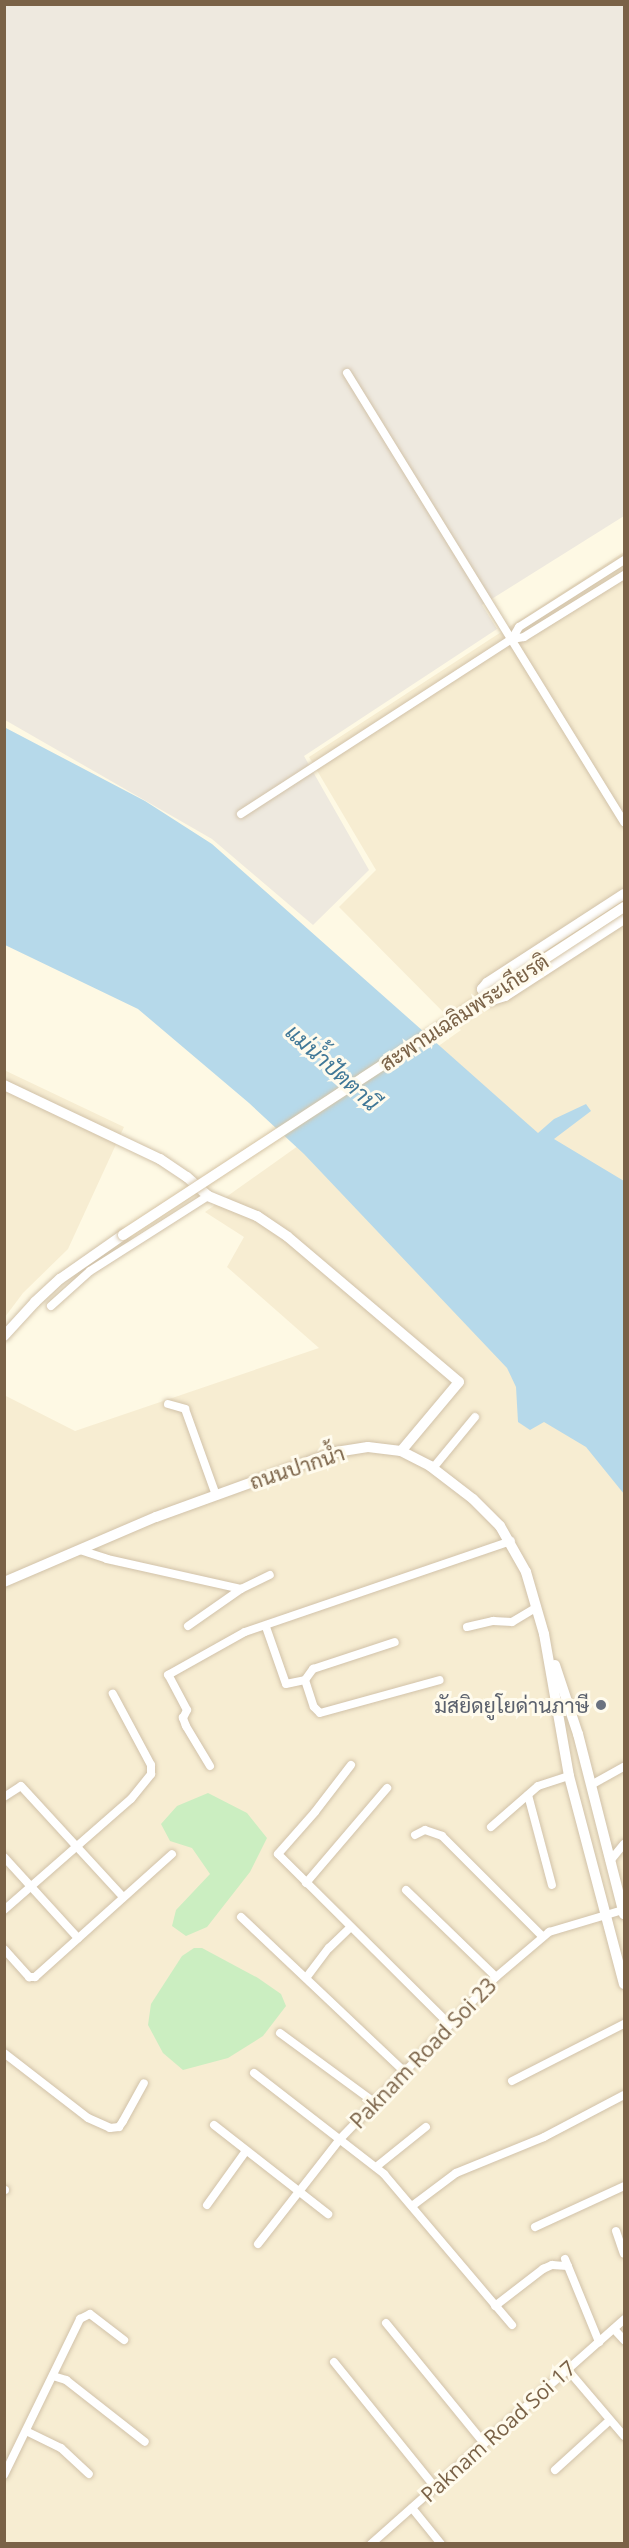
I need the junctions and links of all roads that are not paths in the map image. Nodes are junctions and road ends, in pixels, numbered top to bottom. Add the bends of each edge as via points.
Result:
1 (347, 373) dead end
2 (624, 560) edge
3 (624, 575) edge
4 (512, 639) junction
5 (241, 814) dead end
6 (624, 822) edge
7 (624, 894) edge
8 (624, 907) edge
9 (624, 919) edge
10 (4, 1084) edge
11 (208, 1196) junction
12 (51, 1306) dead end
13 (4, 1336) edge
14 (168, 1404) dead end
15 (475, 1417) dead end
16 (401, 1451) junction
17 (433, 1468) junction
18 (216, 1495) junction
19 (511, 1541) junction
20 (79, 1549) junction
21 (270, 1575) dead end
22 (4, 1582) edge
23 (241, 1589) junction
24 (537, 1607) junction
25 (188, 1626) dead end
26 (266, 1627) junction
27 (467, 1627) dead end
28 (544, 1634) junction
29 (395, 1642) dead end
30 (305, 1680) junction
31 (440, 1680) dead end
32 (113, 1694) dead end
33 (351, 1765) dead end
34 (210, 1766) dead end
35 (624, 1767) edge
36 (569, 1776) junction
37 (591, 1785) junction
38 (387, 1788) dead end
39 (528, 1796) junction
40 (4, 1797) edge
41 (490, 1827) dead end
42 (415, 1835) dead end
43 (624, 1844) edge
44 (77, 1845) junction
45 (172, 1854) dead end
46 (4, 1857) edge
47 (610, 1861) junction
48 (306, 1883) junction
49 (552, 1885) dead end
50 (32, 1886) junction
51 (406, 1890) dead end
52 (123, 1896) junction
53 (4, 1910) edge
54 (624, 1912) edge
55 (607, 1915) junction
56 (241, 1917) dead end
57 (351, 1927) junction
58 (542, 1936) junction
59 (78, 1938) junction
60 (4, 1949) edge
61 (496, 1977) junction
62 (306, 1978) junction
63 (624, 1984) edge
64 (449, 2024) junction
65 (624, 2024) edge
66 (280, 2033) dead end
67 (4, 2053) edge
68 (405, 2072) junction
69 (254, 2073) dead end
70 (512, 2081) dead end
71 (144, 2082) dead end
72 (624, 2095) edge
73 (374, 2102) junction
74 (214, 2125) dead end
75 (426, 2127) dead end
76 (340, 2139) junction
77 (246, 2151) junction
78 (376, 2167) junction
79 (624, 2186) edge
80 (298, 2191) junction
81 (207, 2205) dead end
82 (412, 2206) junction
83 (328, 2214) dead end
84 (535, 2227) dead end
85 (616, 2231) dead end
86 (258, 2244) dead end
87 (624, 2254) edge
88 (495, 2306) junction
89 (624, 2319) edge
90 (386, 2323) dead end
91 (512, 2325) dead end
92 (614, 2329) junction
93 (124, 2340) dead end
94 (624, 2340) edge
95 (599, 2342) junction
96 (334, 2362) dead end
97 (567, 2369) junction
98 (53, 2376) junction
99 (610, 2420) junction
100 (26, 2431) junction
101 (624, 2436) edge
102 (146, 2442) dead end
103 (484, 2443) junction
104 (555, 2470) dead end
105 (89, 2474) dead end
106 (4, 2475) edge
107 (435, 2487) junction
108 (412, 2508) junction
109 (371, 2544) edge
110 (441, 2544) edge

1 - 4 street
2 - 4 street via 519,627
3 - 4 street via 524,637
4 - 5 street
4 - 6 street
7 - 9 street via 487,983 484,994 489,1001 505,996
8 - 13 street, สะพานเฉลิมพระเกียรติ, bridge via 123,1235 60,1279
10 - 11 street via 160,1159
11 - 12 street via 90,1271
11 - 16 street via 257,1216 288,1237 459,1382
14 - 18 street via 185,1409
15 - 17 street
16 - 17 street, ถนนปากน้ำ
16 - 18 street, ถนนปากน้ำ via 368,1448 336,1452
17 - 19 street, ถนนปากน้ำ via 473,1499
18 - 20 street, ถนนปากน้ำ
19 - 24 street, ถนนปากน้ำ
19 - 26 street
20 - 22 street, ถนนปากน้ำ
20 - 23 street
21 - 23 street
23 - 25 street
24 - 27 street via 512,1622 493,1621
24 - 28 street, ถนนปากน้ำ
26 - 30 street via 286,1684
26 - 34 street via 245,1632 168,1675 187,1710 183,1718 186,1725
28 - 36 street, ถนนปากน้ำ
28 - 37 street, ถนนปากน้ำ
29 - 30 street via 313,1669
30 - 31 street via 320,1713
32 - 44 street via 151,1765 151,1774 131,1800
33 - 48 street via 278,1851 279,1857
35 - 37 street
36 - 39 street via 548,1781
36 - 55 street, ถนนปากน้ำ
37 - 47 street, ถนนปากน้ำ
38 - 48 street
39 - 41 street
39 - 49 street
40 - 44 street via 21,1786
42 - 58 street via 425,1830 442,1836
43 - 47 street
44 - 50 street
44 - 52 street
45 - 52 street
46 - 50 street
47 - 54 street, ถนนปากน้ำ
48 - 57 street
50 - 53 street
50 - 59 street
51 - 61 street
52 - 59 street
54 - 55 street, Paknam Road Soi 23
55 - 58 street, Paknam Road Soi 23
55 - 63 street, ถนนปากน้ำ
56 - 62 street
57 - 62 street
57 - 64 street
58 - 61 street, Paknam Road Soi 23
59 - 60 street via 32,1978
61 - 64 street, Paknam Road Soi 23
62 - 68 street
64 - 68 street, Paknam Road Soi 23
65 - 70 street
66 - 73 street
67 - 71 street via 88,2118 110,2128 123,2121
68 - 73 street, Paknam Road Soi 23
69 - 76 street
72 - 82 street via 544,2137 456,2173
73 - 76 street, Paknam Road Soi 23
74 - 77 street
75 - 78 street
76 - 78 street
76 - 80 street, Paknam Road Soi 23
77 - 80 street
77 - 81 street
78 - 82 street
79 - 84 street
80 - 83 street
80 - 86 street, Paknam Road Soi 23
82 - 88 street
85 - 87 street
88 - 91 street
88 - 95 street via 549,2266 567,2263
89 - 92 street, Paknam Road Soi 17
90 - 103 street
92 - 94 street
92 - 95 street, Paknam Road Soi 17
93 - 98 street via 90,2314 85,2315 72,2331
95 - 97 street, Paknam Road Soi 17
96 - 107 street
97 - 99 street
97 - 103 street, Paknam Road Soi 17
98 - 100 street
98 - 102 street via 66,2380
99 - 101 street
99 - 104 street
100 - 105 street via 66,2451
100 - 106 street
103 - 107 street, Paknam Road Soi 17
107 - 108 street, Paknam Road Soi 17
108 - 109 street, Paknam Road Soi 17
108 - 110 street

